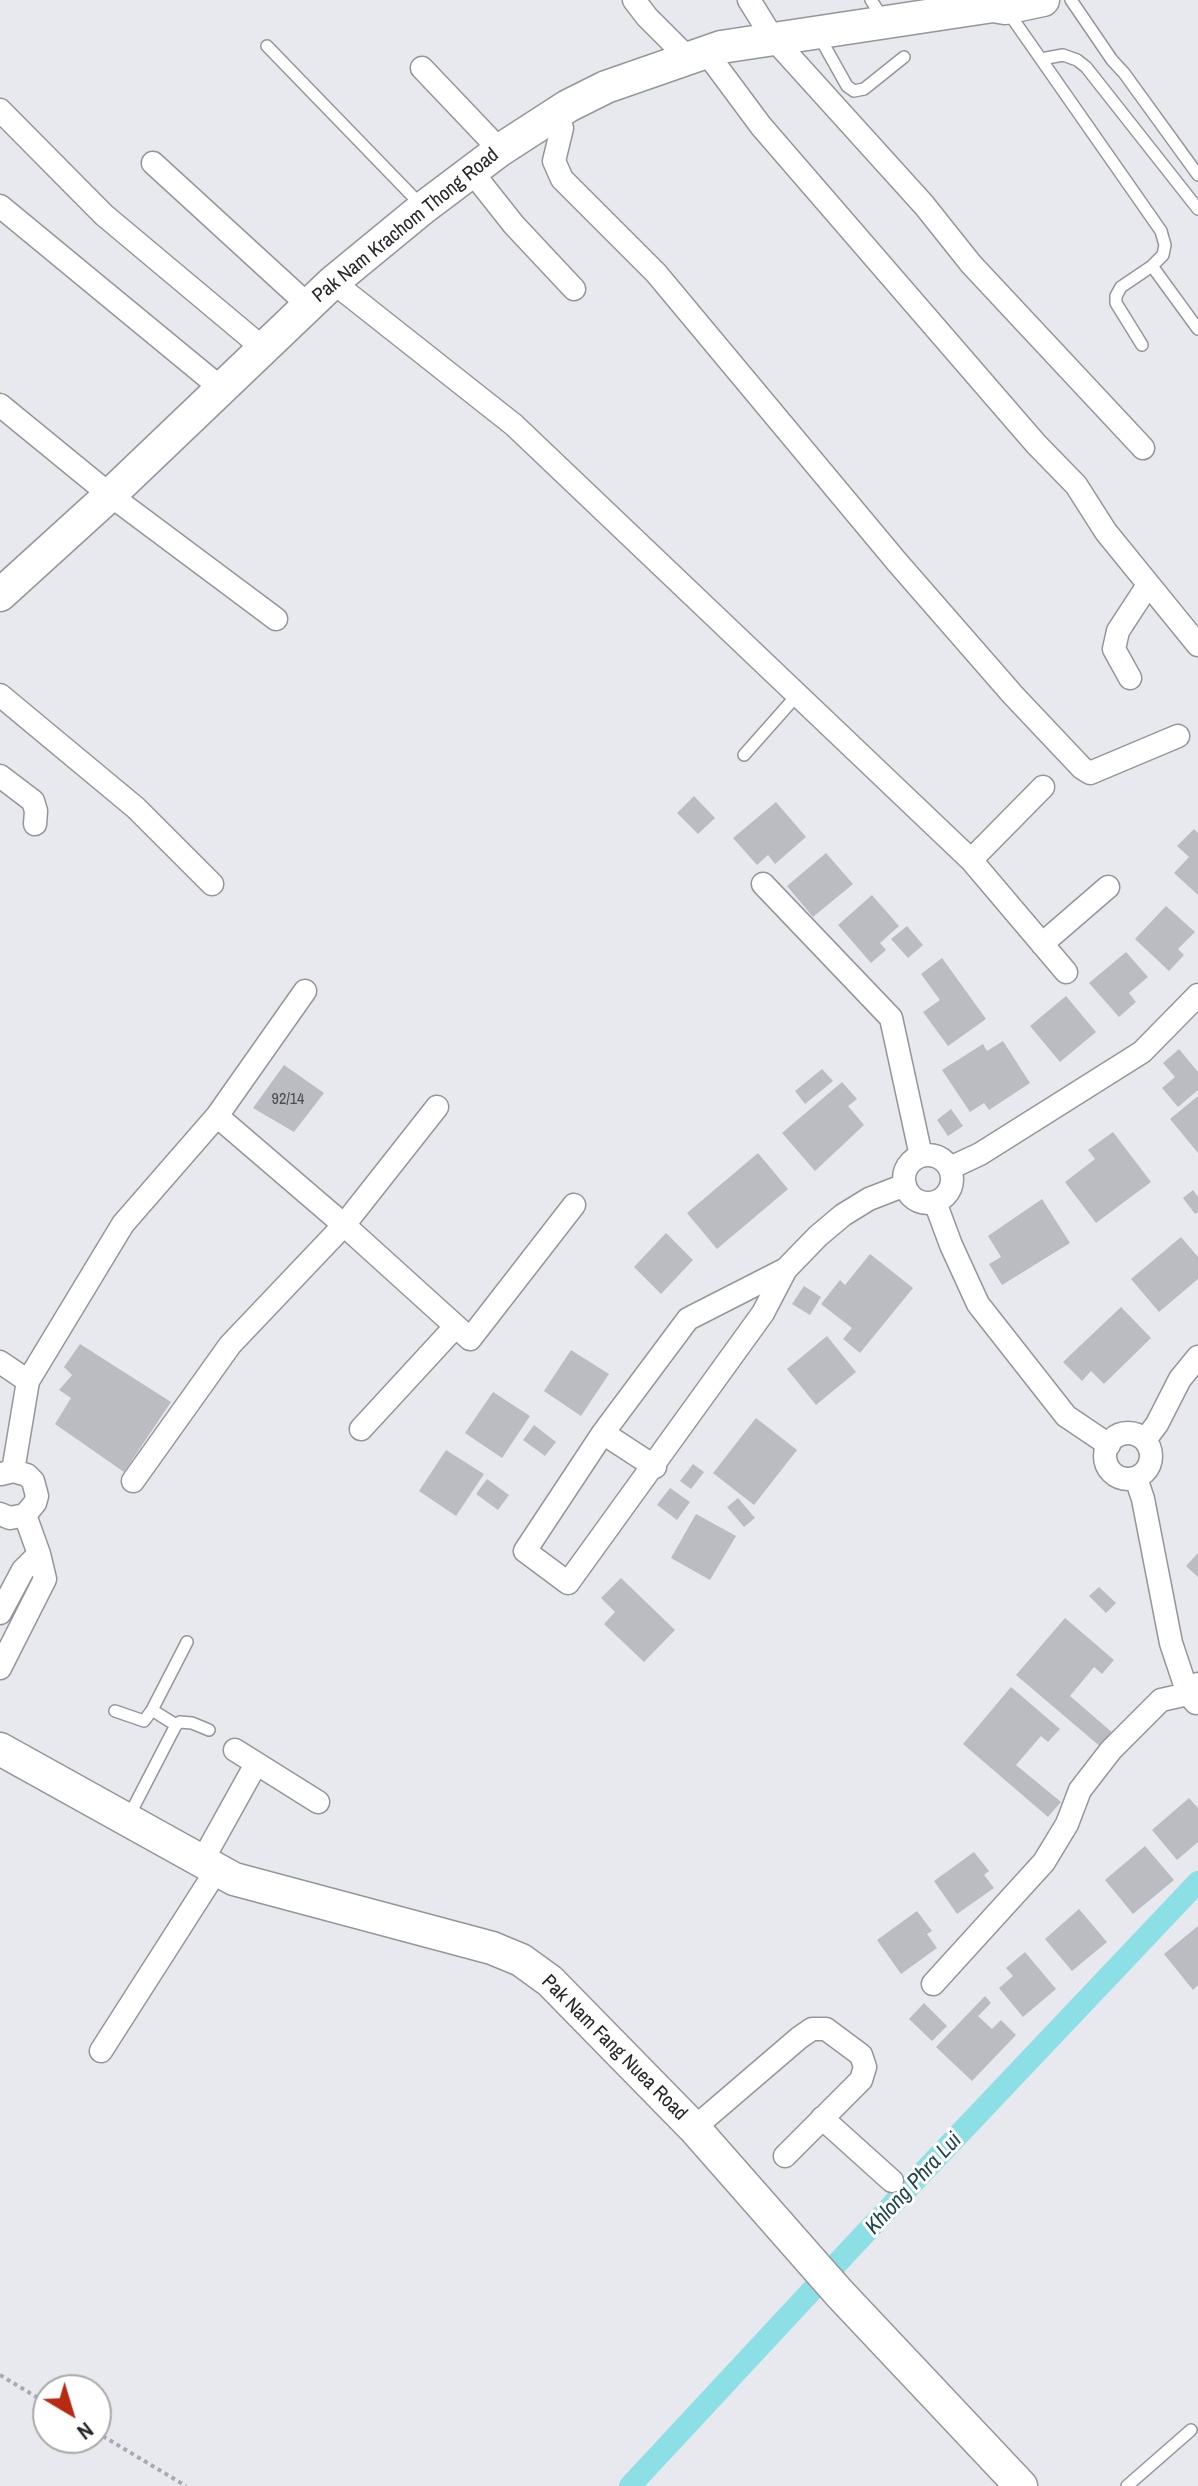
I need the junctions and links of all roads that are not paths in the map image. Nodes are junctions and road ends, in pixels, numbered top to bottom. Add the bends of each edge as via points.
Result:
1 (634, 0) edge
2 (749, 0) edge
3 (1043, 0) edge
4 (1071, 0) edge
5 (996, 5) edge
6 (878, 11) edge
7 (816, 31) junction
8 (772, 37) junction
9 (267, 46) dead end
10 (697, 55) junction
11 (904, 57) dead end
12 (1041, 59) junction
13 (422, 68) dead end
14 (0, 110) edge
15 (556, 115) junction
16 (500, 150) junction
17 (153, 163) dead end
18 (472, 172) junction
19 (1198, 175) edge
20 (0, 206) edge
21 (423, 208) junction
22 (1198, 209) edge
23 (1152, 266) junction
24 (333, 282) junction
25 (574, 289) dead end
26 (308, 305) junction
27 (1198, 329) edge
28 (1142, 345) dead end
29 (264, 349) junction
30 (222, 389) junction
31 (0, 405) edge
32 (1143, 448) dead end
33 (110, 495) junction
34 (1148, 585) junction
35 (0, 595) edge
36 (276, 619) dead end
37 (1198, 645) edge
38 (1130, 678) dead end
39 (799, 694) junction
40 (0, 695) edge
41 (1178, 736) dead end
42 (744, 755) dead end
43 (0, 776) edge
44 (1043, 787) dead end
45 (35, 824) dead end
46 (971, 860) junction
47 (212, 884) dead end
48 (763, 884) dead end
49 (1108, 887) dead end
50 (1042, 944) junction
51 (1066, 972) dead end
52 (305, 991) dead end
53 (1198, 995) edge
54 (437, 1107) dead end
55 (217, 1116) junction
56 (921, 1156) junction
57 (950, 1168) junction
58 (905, 1185) junction
59 (935, 1202) junction
60 (574, 1205) dead end
61 (344, 1225) junction
62 (786, 1269) junction
63 (455, 1327) junction
64 (1198, 1357) edge
65 (0, 1362) edge
66 (28, 1381) junction
67 (361, 1429) dead end
68 (603, 1433) junction
69 (1145, 1440) junction
70 (1109, 1445) junction
71 (655, 1467) junction
72 (7, 1473) edge
73 (1136, 1478) junction
74 (133, 1481) dead end
75 (0, 1514) edge
76 (25, 1515) junction
77 (39, 1554) junction
78 (0, 1613) edge
79 (187, 1642) dead end
80 (0, 1668) edge
81 (1195, 1695) edge
82 (152, 1710) junction
83 (115, 1711) dead end
84 (176, 1725) junction
85 (209, 1730) dead end
86 (0, 1749) edge
87 (235, 1750) dead end
88 (256, 1764) junction
89 (318, 1802) dead end
90 (127, 1820) junction
91 (208, 1867) junction
92 (933, 1984) dead end
93 (101, 2051) dead end
94 (822, 2118) junction
95 (694, 2128) junction
96 (785, 2156) dead end
97 (892, 2181) dead end
98 (1191, 2430) dead end
99 (1021, 2486) edge
100 (1127, 2486) edge

1 - 10 street via 647,17
2 - 8 street
3 - 5 street, Pak Nam Krachom Thong Road
4 - 19 lane
5 - 6 street, Pak Nam Krachom Thong Road
5 - 12 lane
6 - 7 street, Pak Nam Krachom Thong Road
7 - 8 street, Pak Nam Krachom Thong Road
7 - 11 lane via 854,91
8 - 10 street, Pak Nam Krachom Thong Road
8 - 32 street via 971,264
9 - 21 lane
10 - 15 street, Pak Nam Krachom Thong Road via 606,87
10 - 34 street via 1076,485
12 - 22 lane via 1063,55 1086,67
12 - 23 lane via 1161,231 1163,255
13 - 16 street
14 - 29 street via 104,215
15 - 16 street, Pak Nam Krachom Thong Road
15 - 41 street via 562,128 554,161 562,179 656,273 906,573 1082,768 1090,773
16 - 18 street, Pak Nam Krachom Thong Road
17 - 26 street
18 - 21 street, Pak Nam Krachom Thong Road
18 - 25 street
20 - 30 street
21 - 24 street, Pak Nam Krachom Thong Road
23 - 27 lane
23 - 28 lane via 1116,296
24 - 26 street, Pak Nam Krachom Thong Road
24 - 39 street via 514,425
26 - 29 street, Pak Nam Krachom Thong Road
29 - 30 street, Pak Nam Krachom Thong Road
30 - 33 street, Pak Nam Krachom Thong Road
31 - 33 street
33 - 35 street, Pak Nam Krachom Thong Road
33 - 36 street
34 - 37 street
34 - 38 street via 1118,631 1114,649
39 - 42 lane
39 - 46 street
40 - 47 street via 136,808
43 - 45 street via 33,801
44 - 46 street
46 - 50 street
48 - 56 street via 891,1018
49 - 50 street
50 - 51 street
52 - 55 street
53 - 57 street via 1142,1052
54 - 61 street
55 - 61 street
55 - 66 street via 123,1224
56 - 57 street via 939,1157
56 - 58 street via 906,1169
57 - 59 street via 951,1188
58 - 59 street via 920,1202
58 - 62 street via 843,1215
59 - 70 street via 978,1304 1066,1416
60 - 63 street via 470,1339
61 - 63 street
61 - 74 street via 230,1345
62 - 68 street via 688,1319
62 - 71 street via 763,1313
63 - 67 street
64 - 69 street
65 - 66 street
66 - 72 street
68 - 71 street
68 - 71 street via 525,1551 568,1583
69 - 70 street via 1131,1433
69 - 73 street via 1151,1461
70 - 73 street via 1109,1469 1121,1478
72 - 76 street via 27,1475 36,1488 35,1503
73 - 81 street via 1171,1643
75 - 76 street
76 - 77 street
77 - 78 street via 23,1570
77 - 80 street via 45,1579
79 - 82 lane
81 - 92 street via 1161,1700 1111,1750 1080,1790 1044,1862
82 - 83 lane via 144,1721
82 - 84 lane
84 - 85 lane via 192,1723
84 - 90 lane
86 - 90 street, Pak Nam Fang Nuea Road
87 - 88 street
88 - 89 street
88 - 91 street
90 - 91 street, Pak Nam Fang Nuea Road
91 - 93 street
91 - 95 street, Pak Nam Fang Nuea Road via 234,1879 521,1960 550,1981
94 - 95 street via 861,2080 865,2067 861,2055 826,2029 812,2029
94 - 96 street
94 - 97 street
95 - 99 street, Pak Nam Fang Nuea Road via 818,2270
98 - 100 lane

